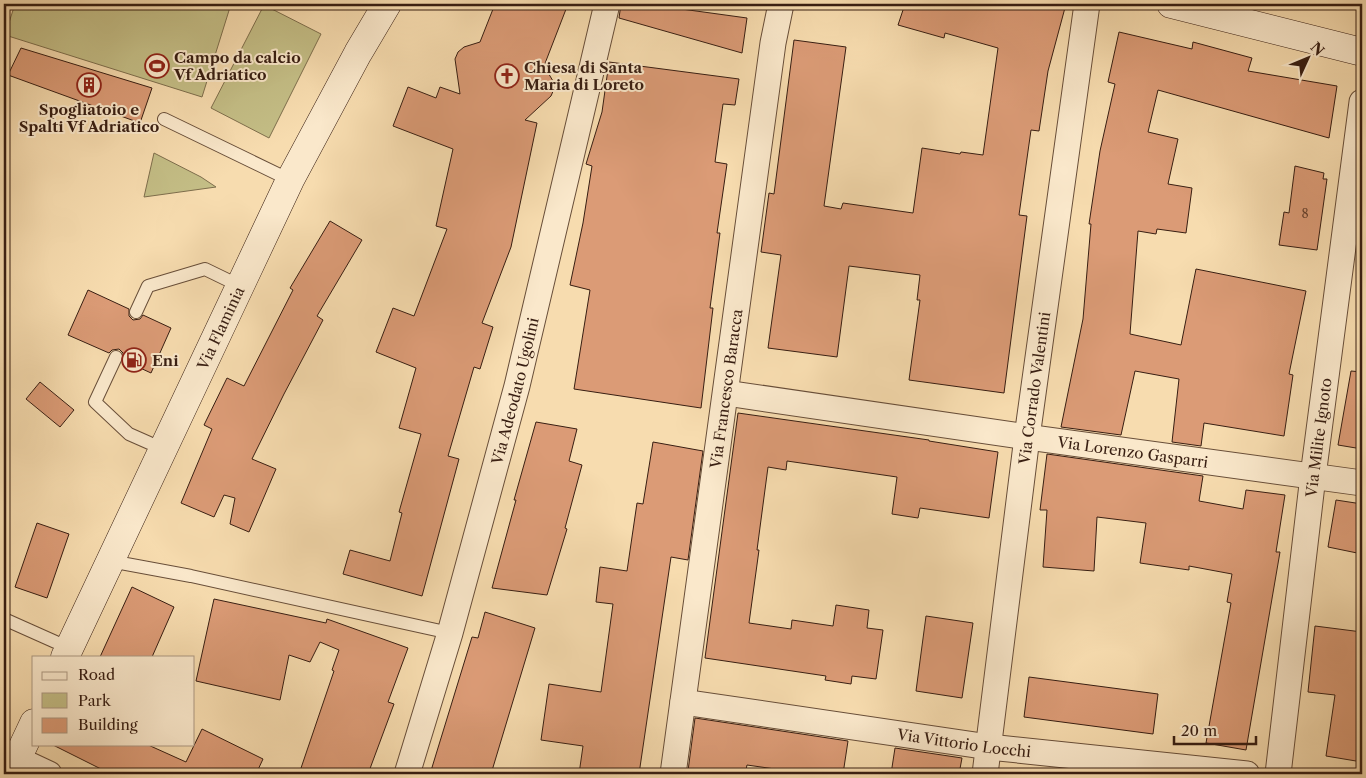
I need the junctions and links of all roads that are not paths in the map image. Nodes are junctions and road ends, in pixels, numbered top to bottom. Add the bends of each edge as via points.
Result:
1 (387, 4) edge
2 (607, 4) edge
3 (781, 4) edge
4 (1087, 4) edge
5 (1171, 4) edge
6 (1362, 52) edge
7 (1362, 102) edge
8 (164, 119) dead end
9 (290, 180) junction
10 (240, 286) junction
11 (136, 312) dead end
12 (116, 357) dead end
13 (726, 393) junction
14 (1027, 437) junction
15 (163, 449) junction
16 (1313, 476) junction
17 (1362, 483) edge
18 (110, 561) junction
19 (4, 619) edge
20 (450, 633) junction
21 (67, 652) edge
22 (683, 702) junction
23 (32, 727) edge
24 (989, 747) junction
25 (13, 767) edge
26 (49, 774) edge
27 (406, 774) edge
28 (673, 774) edge
29 (985, 774) edge
30 (1247, 774) edge
31 (1278, 774) edge

1 - 9 street, Via Flaminia
2 - 20 street, Via Adeodato Ugolini via 517,386
3 - 13 street, Via Francesco Baracca
4 - 14 street, Via Corrado Valentini
5 - 6 street
7 - 16 street, Via Milite Ignoto
8 - 9 lane
9 - 10 street, Via Flaminia
10 - 11 lane via 205,269 148,286
10 - 15 street, Via Flaminia
12 - 15 lane via 95,402 129,434
13 - 14 street, Via Lorenzo Gasparri
13 - 22 street, Via Francesco Baracca
14 - 16 street, Via Lorenzo Gasparri
14 - 24 street, Via Corrado Valentini
15 - 18 street, Via Flaminia
16 - 17 street, Via Lorenzo Gasparri
16 - 31 street, Via Milite Ignoto
18 - 20 lane
18 - 21 street, Via Flaminia
19 - 21 lane
20 - 27 street, Via Adeodato Ugolini
22 - 24 street, Via Vittorio Locchi
22 - 28 street, Via Francesco Baracca
23 - 25 street
24 - 29 street, Via Corrado Valentini
24 - 30 street, Via Vittorio Locchi
25 - 26 street

